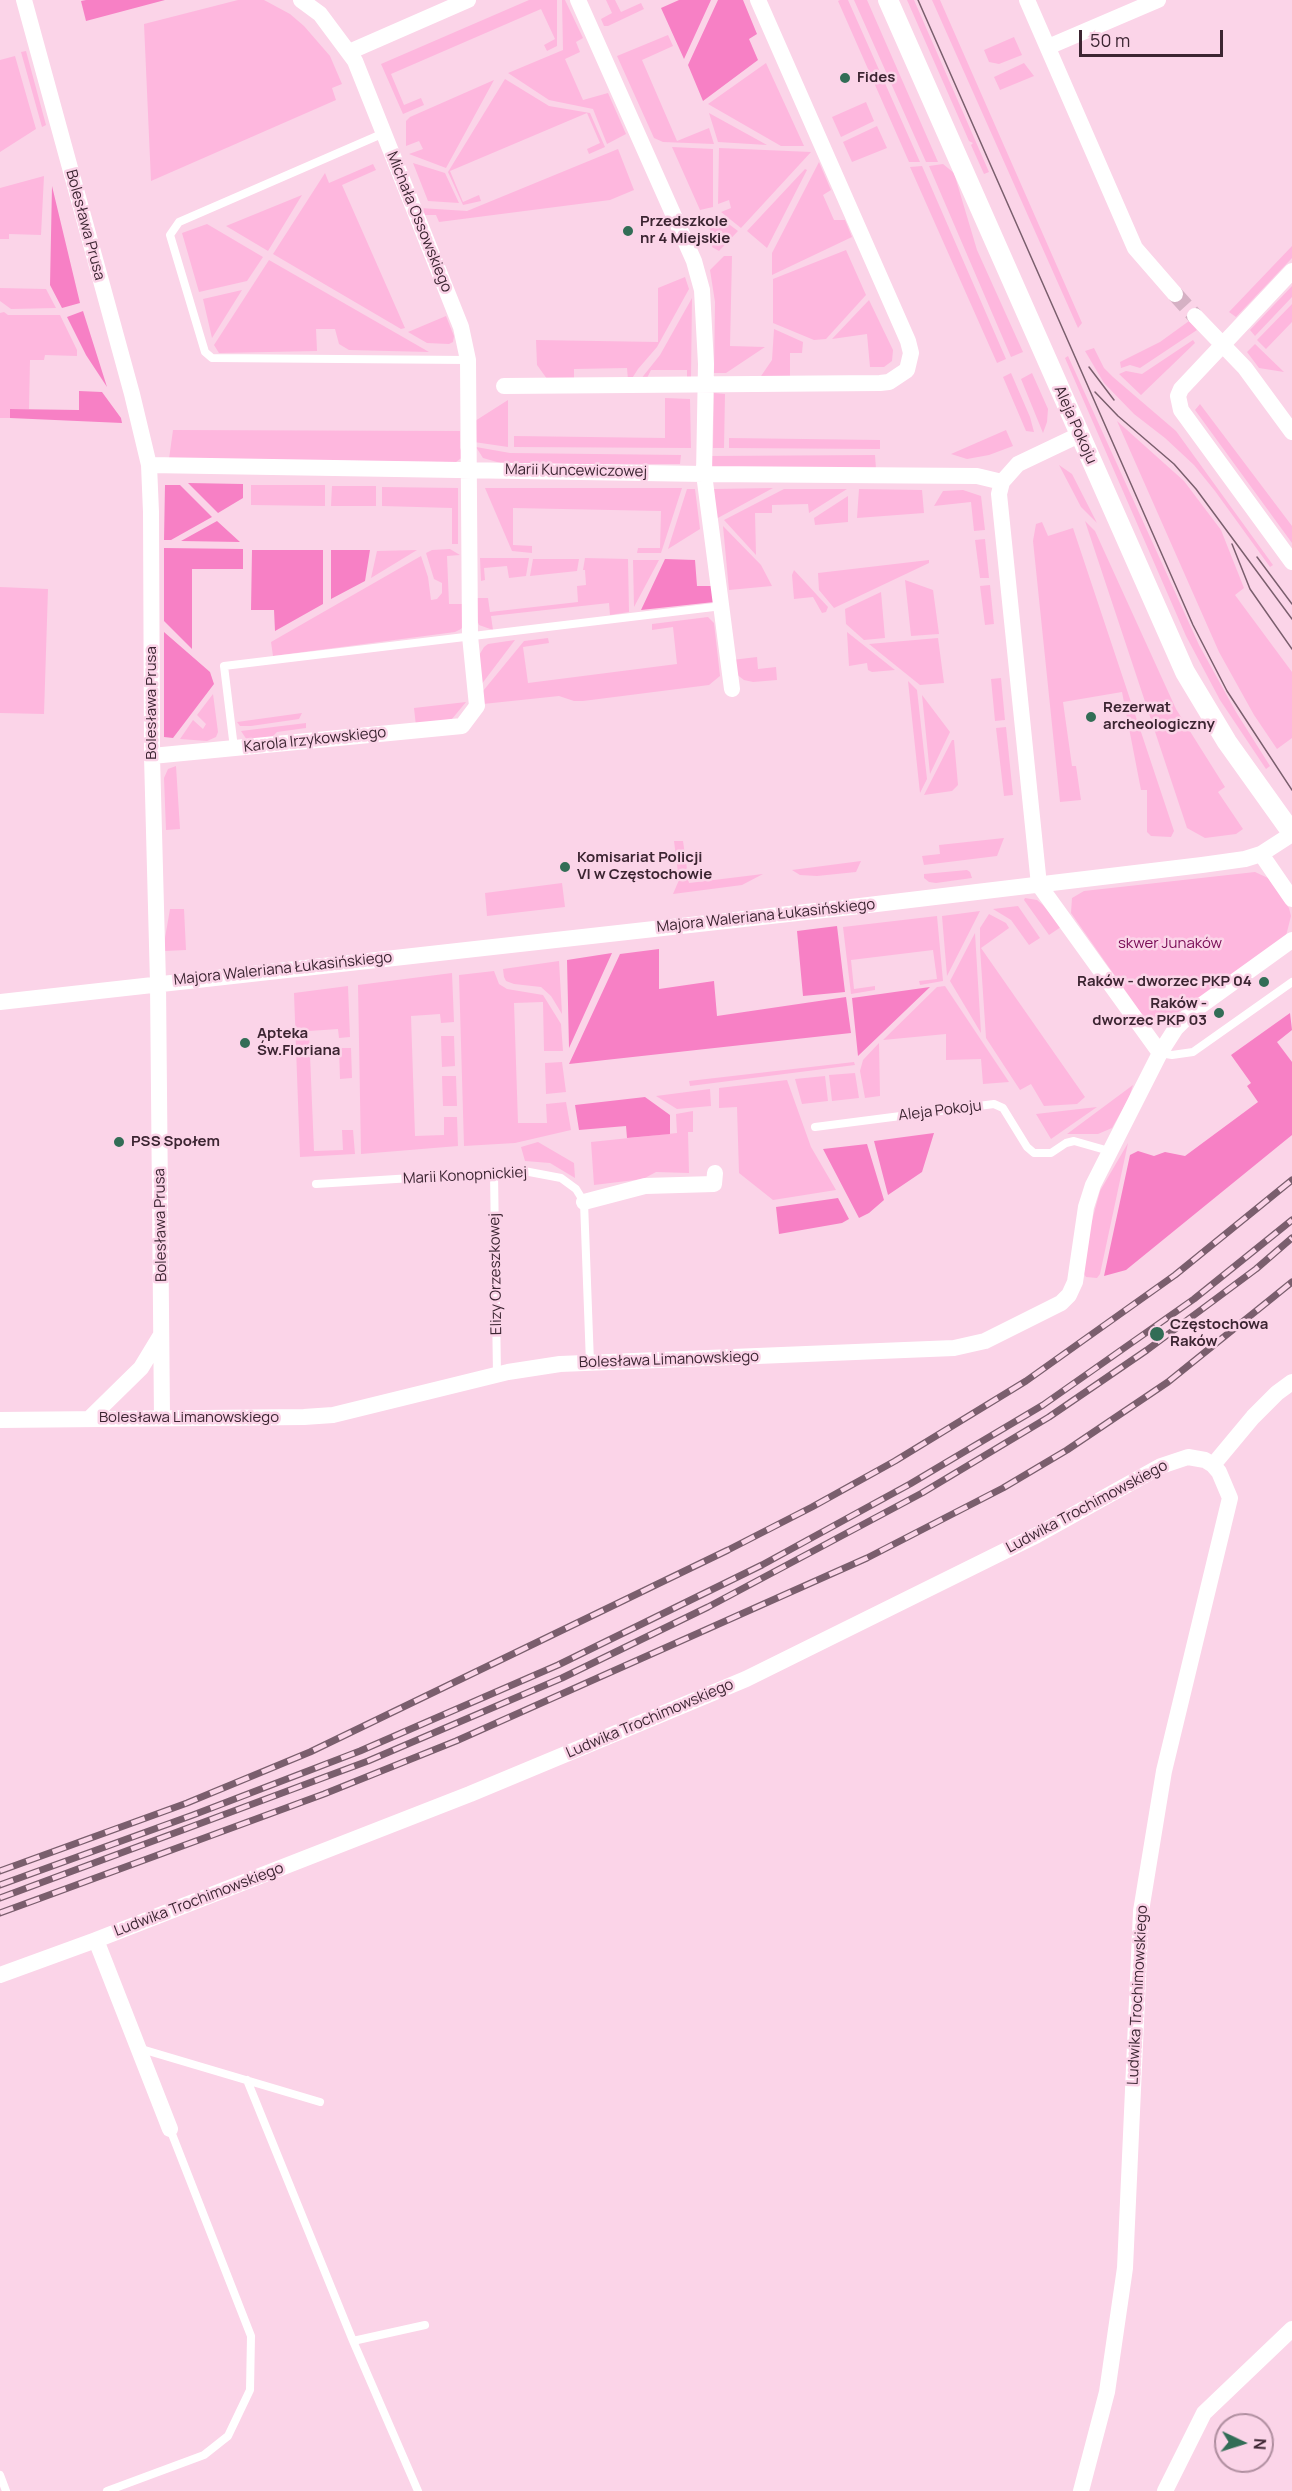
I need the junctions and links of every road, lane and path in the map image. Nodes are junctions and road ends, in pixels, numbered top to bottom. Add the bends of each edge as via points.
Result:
1 (301, 0) edge
2 (468, 0) edge
3 (578, 0) edge
4 (758, 0) edge
5 (888, 0) edge
6 (1027, 0) edge
7 (1158, 0) edge
8 (30, 1) edge
9 (1048, 47) junction
10 (349, 52) junction
11 (384, 133) junction
12 (1292, 271) edge
13 (1175, 294) tunnel mouth
14 (1195, 316) tunnel mouth
15 (1223, 344) junction
16 (468, 360) junction
17 (706, 383) junction
18 (504, 386) dead end
19 (1292, 432) edge
20 (1079, 435) junction
21 (148, 465) junction
22 (469, 469) junction
23 (704, 474) junction
24 (1002, 482) junction
25 (1292, 562) edge
26 (722, 606) junction
27 (470, 636) junction
28 (732, 689) dead end
29 (472, 713) joint
30 (234, 748) junction
31 (152, 756) junction
32 (1292, 834) edge
33 (1261, 854) junction
34 (1039, 885) junction
35 (1292, 899) edge
36 (1292, 940) edge
37 (1292, 982) edge
38 (158, 983) junction
39 (0, 1002) edge
40 (1160, 1053) junction
41 (815, 1127) dead end
42 (1109, 1151) junction
43 (494, 1173) junction
44 (715, 1173) dead end
45 (316, 1184) dead end
46 (584, 1202) junction
47 (162, 1334) junction
48 (590, 1363) junction
49 (497, 1375) junction
50 (1292, 1382) edge
51 (162, 1418) junction
52 (89, 1419) junction
53 (0, 1420) edge
54 (1213, 1465) junction
55 (96, 1940) junction
56 (0, 1975) edge
57 (138, 2048) junction
58 (247, 2080) junction
59 (320, 2102) dead end
60 (170, 2129) joint
61 (425, 2325) dead end
62 (1292, 2330) edge
63 (353, 2341) junction
64 (1, 2480) edge
65 (6, 2491) edge
66 (107, 2491) edge
67 (418, 2491) edge
68 (1081, 2491) edge
69 (1165, 2491) edge

1 - 10 street, Michała Ossowskiego via 320,14
2 - 10 street
3 - 17 street via 694,261 702,290
4 - 17 street via 908,341 910,361 907,370 890,382
5 - 20 street, Aleja Pokoju
6 - 9 street
7 - 9 street
8 - 21 street, Bolesława Prusa
9 - 13 street via 1135,248
10 - 11 street, Michała Ossowskiego
11 - 16 street, Michała Ossowskiego via 461,327
11 - 16 lane via 179,222 170,235 205,352 212,358
12 - 15 street
14 - 15 street
15 - 19 street
15 - 25 street via 1180,389 1181,411
16 - 22 street, Michała Ossowskiego
17 - 18 street
17 - 23 street
20 - 24 street via 1029,457
20 - 32 street, Aleja Pokoju via 1185,672 1227,742
21 - 22 street, Marii Kuncewiczowej
21 - 31 street, Bolesława Prusa
22 - 23 street, Marii Kuncewiczowej
22 - 27 street, Michała Ossowskiego
23 - 24 street, Marii Kuncewiczowej via 977,476
23 - 26 street
24 - 34 street via 999,506
26 - 27 lane
26 - 28 street
27 - 29 street, Michała Ossowskiego via 477,706
27 - 30 lane via 224,666
29 - 30 street, Karola Irzykowskiego via 462,726
30 - 31 street, Karola Irzykowskiego
31 - 38 street, Bolesława Prusa
32 - 33 street
33 - 34 street
33 - 35 street
34 - 38 street, Majora Waleriana Łukasińskiego
34 - 40 street
36 - 40 street via 1183,1019
37 - 40 lane via 1193,1052
38 - 39 street, Majora Waleriana Łukasińskiego
38 - 47 street, Bolesława Prusa
40 - 42 street, Bolesława Limanowskiego
41 - 42 lane, Aleja Pokoju via 994,1104 1003,1108 1034,1153 1051,1153 1074,1141
42 - 48 street, Bolesława Limanowskiego via 1086,1207 1075,1282 1069,1294 1061,1303 985,1341 954,1348
43 - 45 lane, Marii Konopnickiej
43 - 46 lane, Marii Konopnickiej via 524,1171 561,1178 576,1189
43 - 49 lane, Elizy Orzeszkowej
44 - 46 street via 714,1184 645,1186
46 - 48 lane
47 - 51 street, Bolesława Prusa
47 - 52 street via 141,1368
48 - 49 street, Bolesława Limanowskiego
49 - 51 street, Bolesława Limanowskiego via 333,1415
50 - 54 street via 1253,1417
51 - 52 street, Bolesława Limanowskiego
52 - 53 street, Bolesława Limanowskiego
54 - 55 street, Ludwika Trochimowskiego via 1188,1457 1161,1466 1037,1535 746,1678 470,1794
54 - 68 street, Ludwika Trochimowskiego via 1230,1498 1164,1771 1142,1911 1125,2268 1107,2392
55 - 56 street, Ludwika Trochimowskiego
55 - 57 street
57 - 58 lane
57 - 60 street
58 - 59 lane
58 - 63 lane
60 - 66 lane via 251,2336 250,2390 228,2436 204,2455
61 - 63 lane
62 - 69 street via 1204,2413
63 - 67 lane
64 - 65 lane

